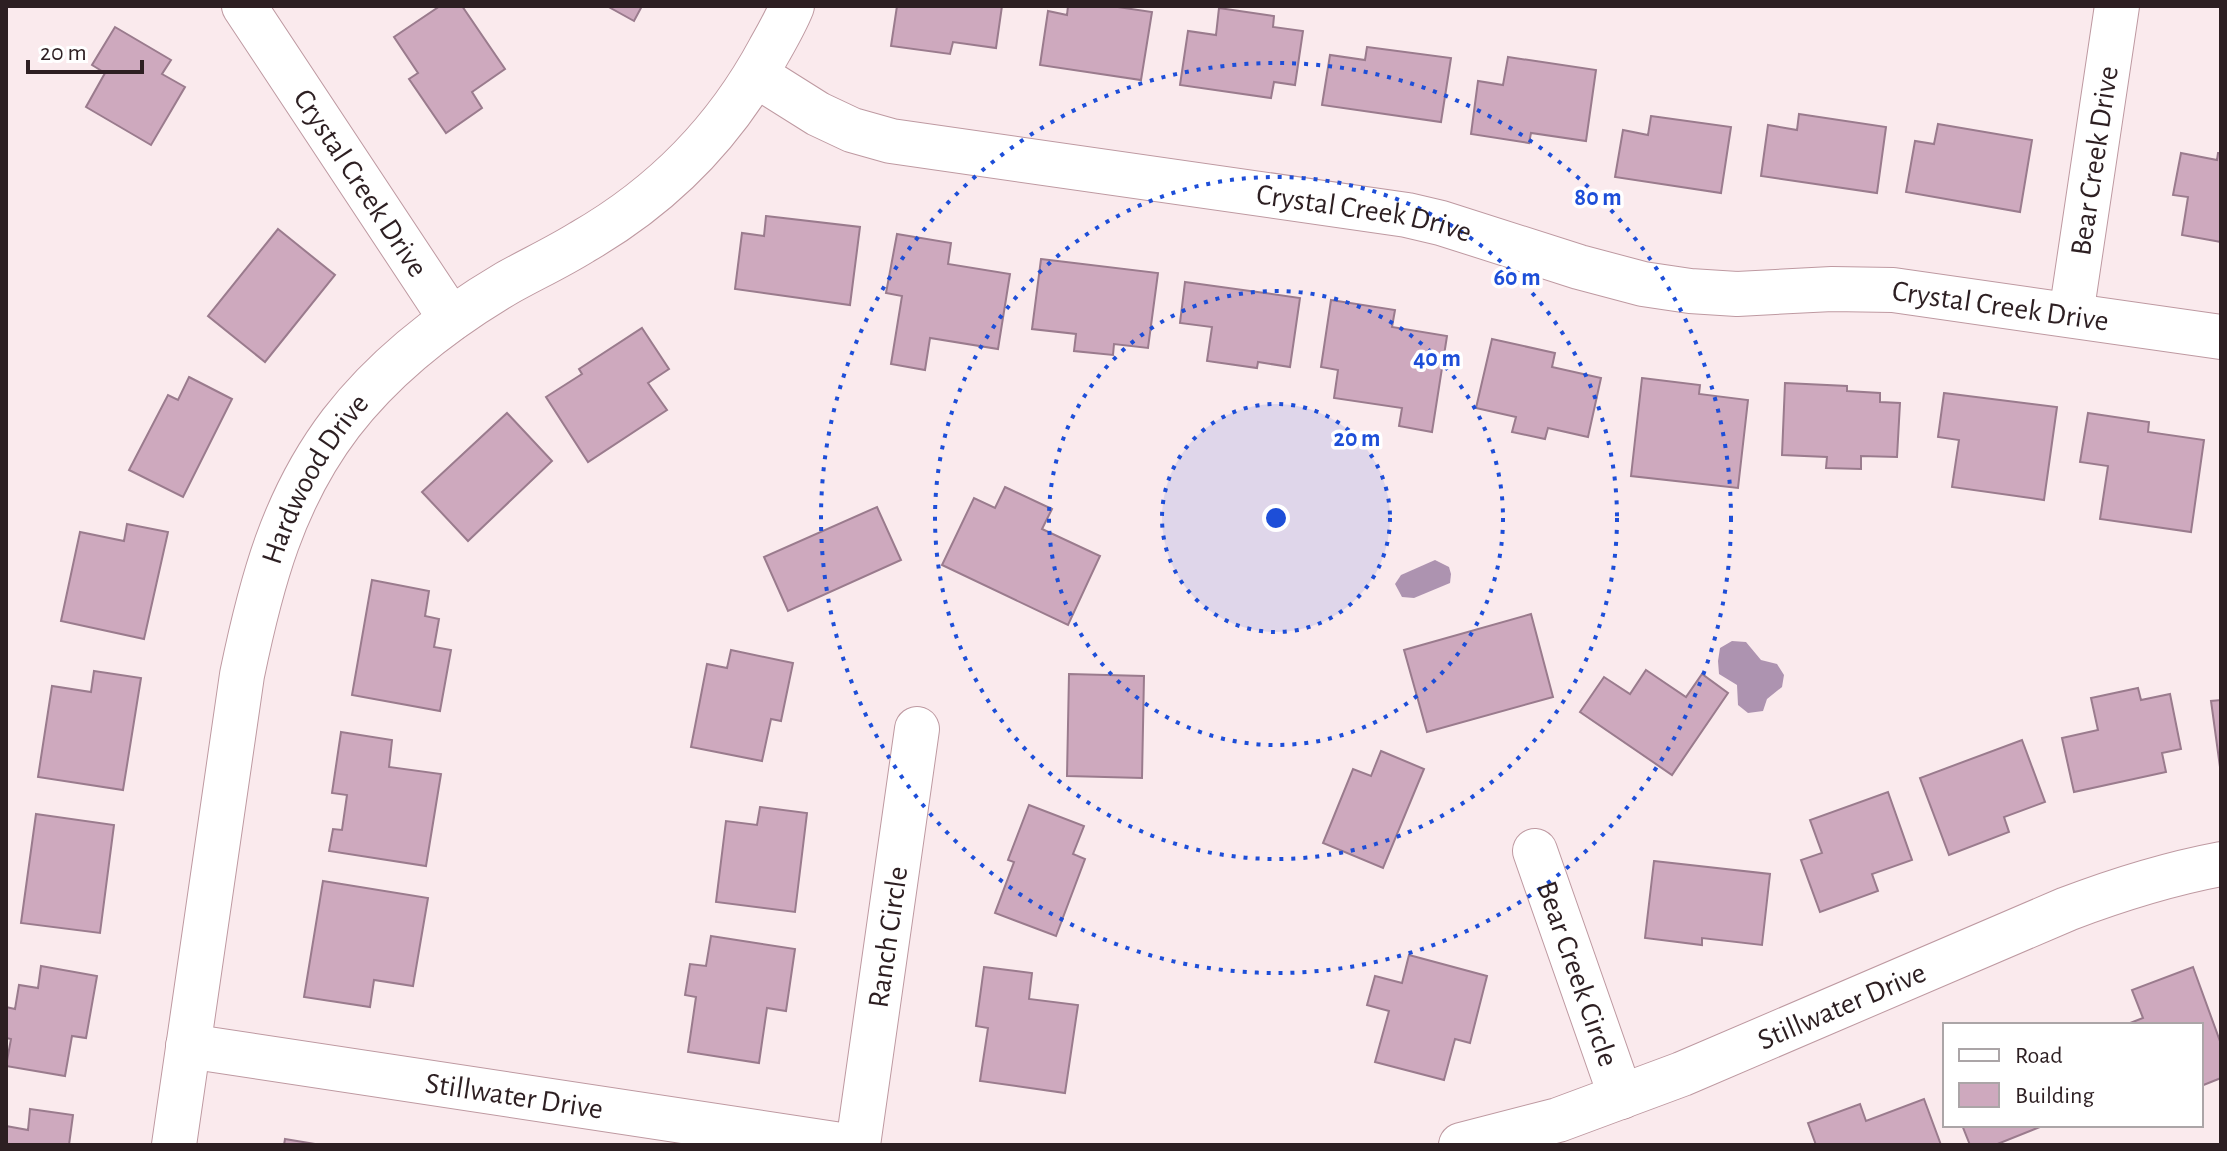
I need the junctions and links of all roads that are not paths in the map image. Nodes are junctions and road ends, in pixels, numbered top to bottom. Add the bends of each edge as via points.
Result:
1 (244, 6) edge
2 (792, 6) edge
3 (2117, 6) edge
4 (756, 75) junction
5 (2071, 315) junction
6 (451, 319) junction
7 (2221, 337) edge
8 (917, 729) dead end
9 (1535, 851) dead end
10 (2221, 864) edge
11 (188, 1046) junction
12 (1621, 1097) junction
13 (174, 1145) edge
14 (841, 1145) edge
15 (858, 1145) edge
16 (1461, 1145) edge

1 - 6 street, Crystal Creek Drive
2 - 4 street, Hardwood Drive
3 - 5 street, Bear Creek Drive
4 - 5 street, Crystal Creek Drive via 818,114 891,141 1407,215 1643,284 1737,294 1893,290
4 - 6 street, Hardwood Drive via 721,125 664,186 584,242
5 - 7 street, Crystal Creek Drive
6 - 11 street, Hardwood Drive via 374,386 342,423 289,509 273,552 242,675
8 - 15 street, Ranch Circle
9 - 12 street, Bear Creek Circle
10 - 12 street, Stillwater Drive via 2155,879 2067,909
11 - 13 street, Hardwood Drive
11 - 14 street, Stillwater Drive
12 - 16 street, Stillwater Drive

